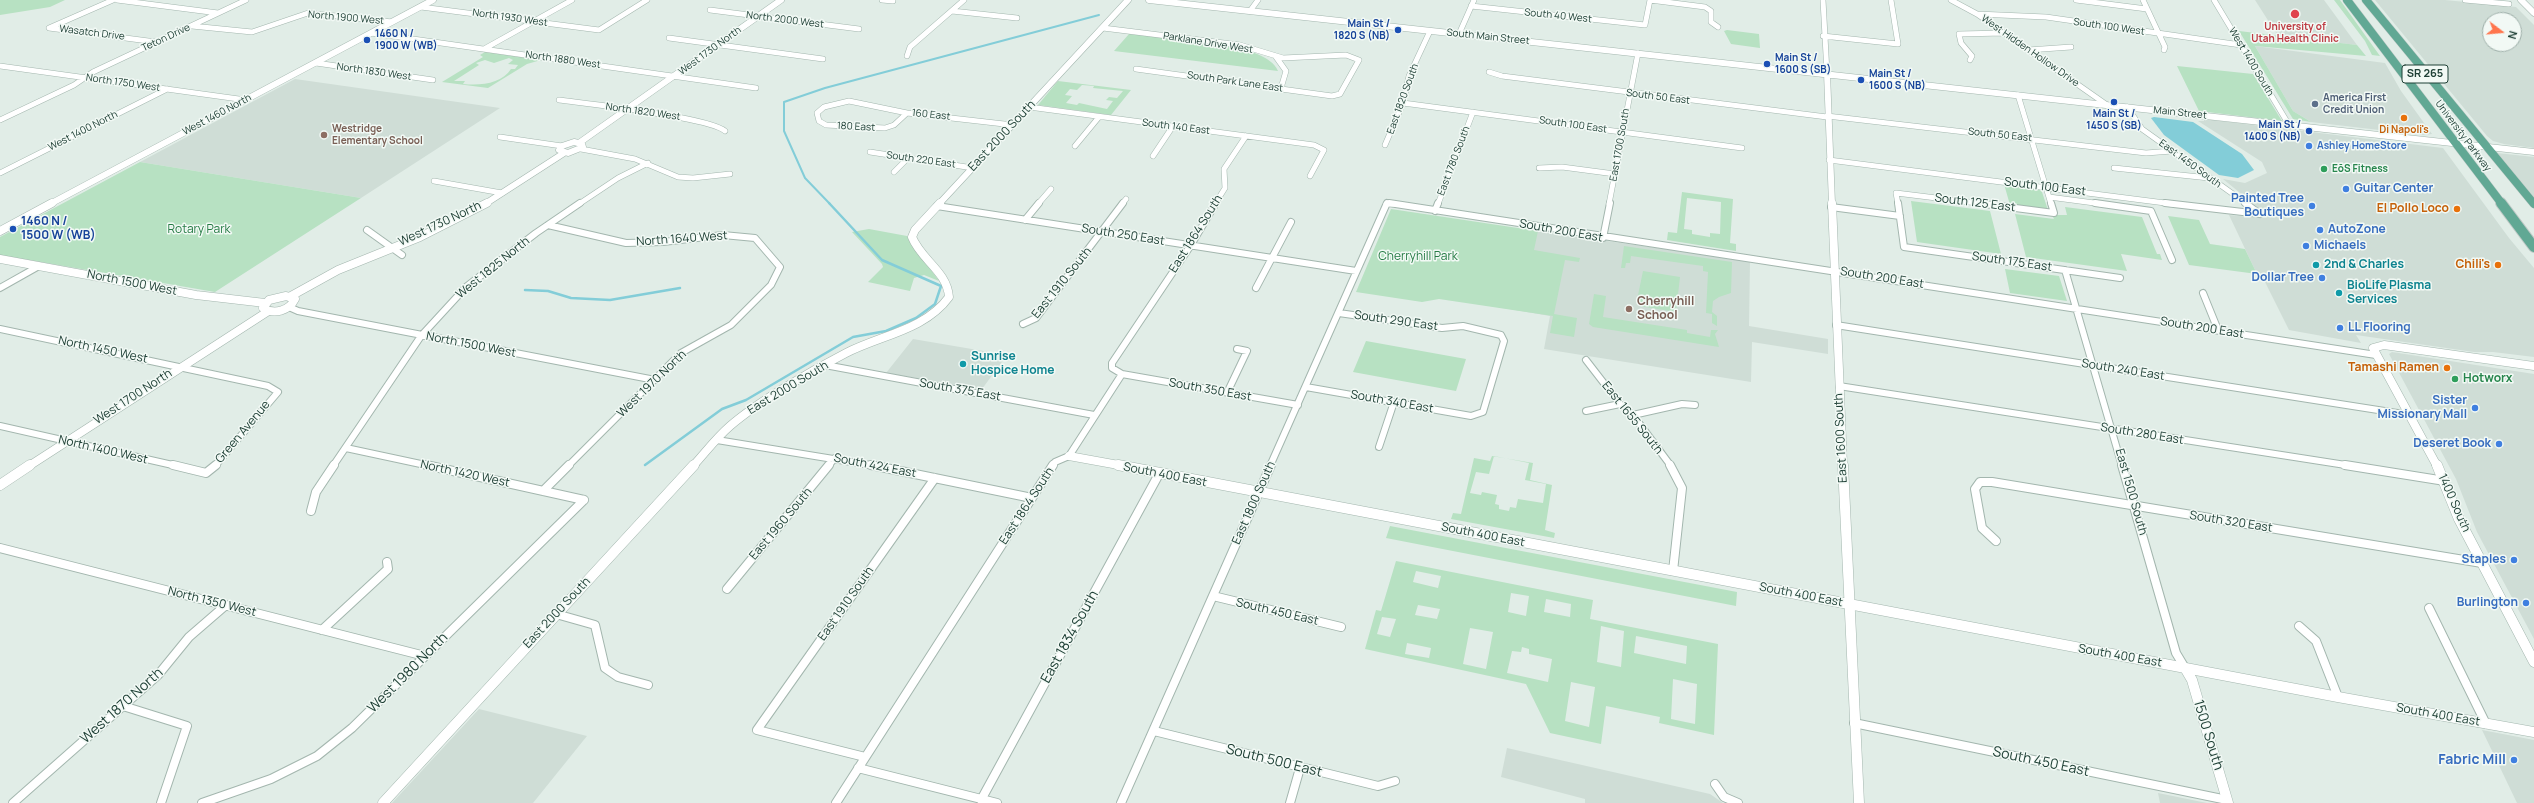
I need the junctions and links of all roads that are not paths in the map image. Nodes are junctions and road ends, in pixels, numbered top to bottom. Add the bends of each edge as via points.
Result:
1 (113, 0) edge
2 (117, 0) edge
3 (246, 0) edge
4 (433, 0) edge
5 (572, 0) edge
6 (647, 0) edge
7 (781, 0) edge
8 (882, 0) edge
9 (964, 0) edge
10 (1128, 0) edge
11 (1149, 0) edge
12 (1258, 0) edge
13 (1474, 0) edge
14 (1650, 0) edge
15 (1823, 0) edge
16 (1891, 0) edge
17 (1951, 0) edge
18 (2076, 0) edge
19 (2143, 0) edge
20 (2214, 0) edge
21 (2347, 0) edge
22 (2366, 0) edge
23 (2465, 0) edge
24 (2520, 0) edge
25 (893, 1) dead end
26 (2508, 4) dead end
27 (1471, 6) junction
28 (421, 7) junction
29 (2147, 9) junction
30 (710, 10) dead end
31 (952, 11) junction
32 (1250, 11) junction
33 (219, 13) junction
34 (2534, 13) edge
35 (1977, 14) junction
36 (758, 16) junction
37 (1017, 18) dead end
38 (531, 21) junction
39 (392, 22) junction
40 (192, 26) junction
41 (1718, 27) dead end
42 (1103, 28) junction
43 (859, 29) dead end
44 (1430, 31) junction
45 (2004, 33) junction
46 (371, 34) junction
47 (1460, 34) junction
48 (2159, 35) junction
49 (1823, 36) junction
50 (669, 38) dead end
51 (156, 42) junction
52 (718, 45) junction
53 (2240, 45) junction
54 (2071, 47) dead end
55 (484, 49) junction
56 (2028, 50) junction
57 (2164, 50) dead end
58 (1638, 53) junction
59 (907, 56) dead end
60 (1276, 57) junction
61 (823, 59) dead end
62 (1970, 60) dead end
63 (316, 63) junction
64 (0, 66) edge
65 (1136, 69) dead end
66 (1489, 72) dead end
67 (1827, 73) junction
68 (676, 76) junction
69 (87, 77) junction
70 (433, 80) dead end
71 (756, 88) dead end
72 (1281, 88) junction
73 (167, 89) junction
74 (1629, 93) junction
75 (2018, 95) junction
76 (1334, 96) joint
77 (246, 100) junction
78 (559, 100) dead end
79 (1403, 103) junction
80 (2107, 104) junction
81 (1029, 107) junction
82 (2127, 107) junction
83 (624, 109) junction
84 (1472, 112) junction
85 (907, 113) junction
86 (1827, 116) junction
87 (1099, 117) junction
88 (0, 120) edge
89 (826, 125) joint
90 (1013, 125) junction
91 (2289, 125) junction
92 (1173, 126) junction
93 (725, 131) dead end
94 (1622, 132) junction
95 (1246, 136) junction
96 (500, 138) dead end
97 (2030, 138) junction
98 (579, 142) junction
99 (2454, 143) junction
100 (1385, 145) dead end
101 (1075, 146) dead end
102 (2485, 147) junction
103 (1742, 148) dead end
104 (581, 149) junction
105 (563, 150) junction
106 (2172, 151) junction
107 (870, 152) dead end
108 (2534, 152) edge
109 (1153, 156) dead end
110 (908, 158) junction
111 (1829, 160) junction
112 (648, 163) junction
113 (973, 168) junction
114 (1539, 168) dead end
115 (2114, 168) dead end
116 (894, 172) dead end
117 (0, 173) edge
118 (730, 174) dead end
119 (1614, 174) junction
120 (1310, 176) dead end
121 (2211, 179) junction
122 (434, 182) dead end
123 (2045, 186) junction
124 (1051, 189) dead end
125 (502, 193) junction
126 (2049, 198) junction
127 (1126, 199) dead end
128 (1387, 203) joint
129 (2534, 204) edge
130 (937, 206) junction
131 (1831, 207) junction
132 (1435, 211) junction
133 (2260, 214) joint
134 (1900, 216) junction
135 (1025, 220) junction
136 (1291, 222) dead end
137 (548, 225) junction
138 (367, 230) dead end
139 (0, 231) edge
140 (1103, 232) junction
141 (1603, 238) junction
142 (1191, 245) junction
143 (2534, 246) edge
144 (392, 247) junction
145 (402, 255) dead end
146 (1272, 258) junction
147 (0, 259) edge
148 (2172, 260) dead end
149 (39, 266) junction
150 (780, 267) joint
151 (1834, 270) junction
152 (2065, 270) junction
153 (1356, 271) junction
154 (2120, 278) dead end
155 (0, 288) edge
156 (1256, 288) dead end
157 (2203, 293) dead end
158 (291, 296) junction
159 (266, 307) junction
160 (289, 307) junction
161 (2076, 309) junction
162 (1339, 313) junction
163 (1024, 324) dead end
164 (1836, 325) junction
165 (0, 329) edge
166 (2218, 330) junction
167 (421, 336) junction
168 (1237, 349) dead end
169 (2376, 350) junction
170 (1586, 360) dead end
171 (825, 365) junction
172 (2094, 365) junction
173 (181, 366) junction
174 (2534, 366) edge
175 (1122, 374) junction
176 (655, 380) junction
177 (1839, 386) junction
178 (1306, 387) junction
179 (276, 390) joint
180 (1227, 393) junction
181 (1394, 402) junction
182 (1620, 404) junction
183 (1298, 405) junction
184 (1696, 405) dead end
185 (1586, 411) dead end
186 (1094, 415) junction
187 (1479, 415) joint
188 (1633, 415) junction
189 (2410, 415) junction
190 (0, 426) edge
191 (2112, 430) junction
192 (717, 440) junction
193 (64, 441) junction
194 (1379, 447) dead end
195 (346, 448) junction
196 (1070, 456) junction
197 (836, 458) junction
198 (206, 473) joint
199 (1159, 474) junction
200 (935, 478) junction
201 (2445, 481) junction
202 (0, 485) edge
203 (544, 491) junction
204 (1258, 493) junction
205 (1032, 498) junction
206 (584, 500) joint
207 (2134, 506) junction
208 (311, 511) dead end
209 (1996, 541) dead end
210 (0, 548) edge
211 (387, 562) dead end
212 (2482, 563) junction
213 (1673, 571) junction
214 (728, 589) dead end
215 (1213, 596) junction
216 (1849, 604) junction
217 (226, 605) junction
218 (2429, 608) dead end
219 (556, 614) junction
220 (2299, 626) dead end
221 (1341, 627) dead end
222 (322, 630) junction
223 (425, 656) junction
224 (2534, 662) edge
225 (2185, 668) junction
226 (648, 685) dead end
227 (2338, 697) junction
228 (123, 706) junction
229 (1854, 724) junction
230 (2486, 724) junction
231 (1154, 731) junction
232 (2534, 732) edge
233 (865, 757) junction
234 (858, 768) junction
235 (1300, 768) junction
236 (1395, 781) dead end
237 (1715, 784) dead end
238 (981, 800) junction
239 (2228, 802) edge
240 (13, 803) edge
241 (161, 803) edge
242 (202, 803) edge
243 (383, 803) edge
244 (836, 803) edge
245 (996, 803) edge
246 (1121, 803) edge
247 (1290, 803) edge
248 (1738, 803) edge
249 (1858, 803) edge

1 - 51 street, Wasatch Drive via 49,28
2 - 33 street
3 - 33 street, Teton Drive
4 - 28 street, West 1460 North
5 - 38 street
6 - 38 street, North 1930 West via 599,30
7 - 36 street, West 1730 North
8 - 25 street
9 - 31 street
10 - 42 street, East 2000 South
11 - 32 street, South Main Street
12 - 32 street
13 - 27 street
14 - 27 street, South 40 West via 1645,25
14 - 41 street via 1708,8 1711,11 1711,22
15 - 49 street
16 - 49 street via 1898,44
17 - 35 street, West Hidden Hollow Drive
18 - 29 street
19 - 29 street
20 - 53 street, West 1400 South
21 - 99 main road, University Parkway / SR 265
22 - 102 main road, University Parkway / SR 265
23 - 26 street
24 - 34 street
27 - 47 street
28 - 38 street, North 1930 West
28 - 39 street, West 1460 North
29 - 48 street
30 - 36 street, North 2000 West
31 - 37 street
31 - 59 street via 910,47
32 - 44 street, South Main Street
33 - 40 street, Teton Drive
35 - 45 street, West Hidden Hollow Drive
35 - 48 street, South 100 West via 1998,13 2105,25
36 - 43 street, North 2000 West
36 - 52 street, West 1730 North
38 - 55 street
39 - 40 street, North 1900 West via 300,14 258,32
39 - 46 street, West 1460 North
40 - 51 street, Teton Drive
42 - 60 street, Parklane Drive West via 1235,44
42 - 81 street, East 2000 South
44 - 47 street, South Main Street
44 - 79 street, East 1820 South via 1409,76
45 - 56 street, West Hidden Hollow Drive
45 - 62 street via 1959,34 1961,43 1972,56
46 - 55 street, North 1880 West
46 - 63 street, West 1460 North
47 - 58 street, South Main Street
48 - 53 street, South 100 West
48 - 57 street
49 - 67 street
50 - 52 street
51 - 69 street, Teton Drive
52 - 61 street
52 - 68 street, West 1730 North
53 - 91 street, West 1400 South
54 - 56 street
55 - 68 street, North 1880 West
56 - 80 street, West Hidden Hollow Drive
58 - 67 street, South Main Street
58 - 74 street, East 1700 South
60 - 72 street via 1286,71
60 - 76 street, Parklane Drive West via 1304,59 1334,54 1358,58 1340,94
63 - 70 street, North 1830 West
63 - 77 street, West 1460 North
64 - 69 street, North 1750 West
65 - 72 street, South Park Lane East
66 - 74 street, South 50 East via 1502,76
67 - 75 street, Main Street
67 - 86 street, East 1600 South
68 - 71 street, North 1880 West
68 - 83 street, West 1730 North
69 - 73 street, North 1750 West
69 - 88 street, Teton Drive
72 - 76 street, South Park Lane East
73 - 77 street, North 1750 West
73 - 117 street, West 1400 North
74 - 86 street, South 50 East
74 - 94 street, East 1700 South
75 - 80 street, Main Street
75 - 97 street
77 - 139 street, West 1460 North
78 - 83 street, North 1820 West
79 - 84 street, South 100 East
79 - 100 street, East 1820 South
80 - 82 street, Main Street
81 - 87 street, South 140 East
81 - 90 street, East 2000 South
82 - 91 street, Main Street
82 - 106 street, East 1450 South via 2142,129
83 - 93 street, North 1820 West via 719,126
83 - 98 street, West 1730 North
84 - 94 street, South 100 East
84 - 132 street, East 1780 South
85 - 89 street, 180 East via 887,128
85 - 89 street, 160 East via 849,101 835,103 819,110 819,121
85 - 90 street, 160 East
86 - 97 street, South 50 East
86 - 111 street, East 1600 South
87 - 92 street, South 140 East
87 - 101 street
90 - 113 street, East 2000 South
91 - 99 street, Main Street
92 - 95 street, South 140 East
92 - 109 street
94 - 103 street, South 100 East
94 - 119 street, East 1700 South
95 - 120 street, South 140 East via 1311,144 1324,150
95 - 142 street, East 1864 South via 1224,169 1225,188
96 - 105 street
97 - 106 street, South 50 East via 2146,153
97 - 123 street
98 - 104 street via 583,145
98 - 105 street
99 - 102 street, Main Street
99 - 143 main road, University Parkway / SR 265
102 - 108 street, Main Street
102 - 129 main road, University Parkway / SR 265
104 - 105 street
104 - 112 street
105 - 125 street, West 1730 North
106 - 121 street, East 1450 South
107 - 110 street, South 220 East
110 - 113 street, South 220 East
110 - 116 street
111 - 123 street, South 100 East
111 - 131 street, East 1600 South
112 - 118 street via 678,177
112 - 137 street, West 1825 North via 618,178
113 - 130 street, East 2000 South
114 - 119 street via 1562,167
115 - 121 street
119 - 141 street, East 1700 South
121 - 133 street, East 1450 South
122 - 125 street
123 - 126 street
123 - 133 street, South 100 East via 2256,216
124 - 135 street
125 - 144 street, West 1730 North via 420,237
126 - 134 street, South 125 East via 2054,213 1896,193
126 - 148 street via 2151,210
127 - 140 street, East 1910 South
128 - 132 street, South 200 East
128 - 153 street, East 1800 South
130 - 135 street, South 250 East
130 - 171 street, East 2000 South via 915,230 912,237 917,247 947,282 950,290 947,301 924,319 856,348
131 - 134 street
131 - 151 street, East 1600 South
132 - 141 street, South 200 East
134 - 152 street, South 175 East via 1904,247
135 - 140 street, South 250 East
136 - 146 street
137 - 150 street, North 1640 West via 626,243 663,242 723,235 755,238
137 - 167 street, West 1825 North via 466,287
138 - 144 street
140 - 142 street, South 250 East
140 - 163 street, East 1910 South via 1036,318
141 - 151 street, South 200 East
142 - 146 street, South 250 East
142 - 175 street, East 1864 South via 1112,363 1113,370
144 - 145 street
144 - 158 street, West 1730 North via 352,261 310,282
146 - 153 street, South 250 East
146 - 156 street
147 - 149 street, North 1500 West
149 - 155 street
149 - 159 street, North 1500 West
150 - 176 street, West 1970 North via 771,285 731,325 681,353
151 - 161 street, South 200 East
151 - 164 street, East 1600 South
152 - 154 street, South 175 East
152 - 161 street, East 1500 South
153 - 162 street, East 1800 South
157 - 166 street
158 - 159 street via 280,296
158 - 160 street via 295,299
159 - 160 street
159 - 173 street, West 1700 North
160 - 167 street, North 1500 West
161 - 166 street, South 200 East
161 - 172 street, East 1500 South
162 - 178 street, East 1800 South
162 - 187 street, South 290 East via 1442,328 1463,326 1501,335 1504,341 1483,412
164 - 172 street, South 240 East
164 - 177 street, East 1600 South
165 - 173 street, North 1450 West
166 - 169 street, South 200 East
167 - 176 street, North 1500 West
167 - 195 street, West 1825 North
168 - 180 street via 1247,351
169 - 174 street, South 200 East
169 - 189 street, 1400 South
170 - 182 street, East 1655 South
171 - 186 street, South 375 East
171 - 192 street, East 2000 South via 742,416
172 - 189 street, South 240 East
172 - 191 street, East 1500 South
173 - 179 street, North 1450 West
173 - 193 street, West 1700 North
175 - 180 street, South 350 East
175 - 186 street
176 - 203 street, West 1970 North
177 - 191 street, South 280 East
177 - 216 street, East 1600 South
178 - 181 street, South 340 East
178 - 183 street, East 1800 South
179 - 198 street, Green Avenue via 278,392 221,462
180 - 183 street, South 350 East
181 - 187 street, South 340 East via 1471,416
181 - 194 street
182 - 185 street
182 - 188 street, East 1655 South
183 - 204 street, East 1800 South
184 - 188 street via 1682,404
186 - 196 street
188 - 213 street, East 1655 South via 1675,472 1682,488
189 - 201 street, 1400 South
190 - 193 street, North 1400 West
191 - 201 street, South 280 East
191 - 207 street, East 1500 South
192 - 197 street, South 424 East
192 - 219 street, East 2000 South
193 - 198 street, North 1400 West
193 - 202 street, West 1700 North
195 - 203 street, North 1420 West
195 - 208 street, West 1825 North via 316,492
196 - 199 street, South 400 East
196 - 205 street, East 1864 South via 1055,462
197 - 200 street, South 424 East
197 - 214 street, East 1960 South
199 - 204 street, South 400 East
199 - 238 street, East 1834 South
200 - 205 street, South 424 East
200 - 233 street, East 1910 South via 757,730
201 - 212 street, 1400 South via 2459,519
203 - 206 street, North 1420 West
204 - 213 street, South 400 East
204 - 215 street, East 1800 South
205 - 233 street, East 1864 South
206 - 223 street, West 1980 North
207 - 209 street, South 320 East via 1980,482 1975,489 1982,528
207 - 212 street, South 320 East
207 - 225 street, East 1500 South via 2176,653
210 - 217 street, North 1350 West
211 - 222 street via 388,569
212 - 224 street, 1400 South
213 - 216 street, South 400 East
215 - 221 street, South 450 East
215 - 231 street, East 1800 South
216 - 225 street, South 400 East
216 - 229 street, East 1600 South
217 - 222 street, North 1350 West
217 - 228 street, West 1870 North via 189,637 158,675
218 - 230 street
219 - 226 street via 594,625 602,665 607,673 614,678
219 - 243 street, East 2000 South
220 - 227 street via 2316,641
222 - 223 street, North 1350 West
223 - 242 street, West 1980 North via 352,728 317,756 271,779
225 - 227 street, South 400 East
225 - 239 street, 1500 South via 2192,680
227 - 230 street, South 400 East
228 - 240 street, West 1870 North
228 - 241 street via 187,726
229 - 239 street, South 450 East
229 - 249 street, East 1600 South
230 - 232 street, South 400 East
231 - 235 street, South 500 East
231 - 246 street, East 1800 South
233 - 234 street, East 1864 South
234 - 238 street
234 - 244 street, East 1864 South
235 - 236 street, South 500 East via 1378,786
235 - 247 street
237 - 248 street via 1724,797
238 - 245 street

